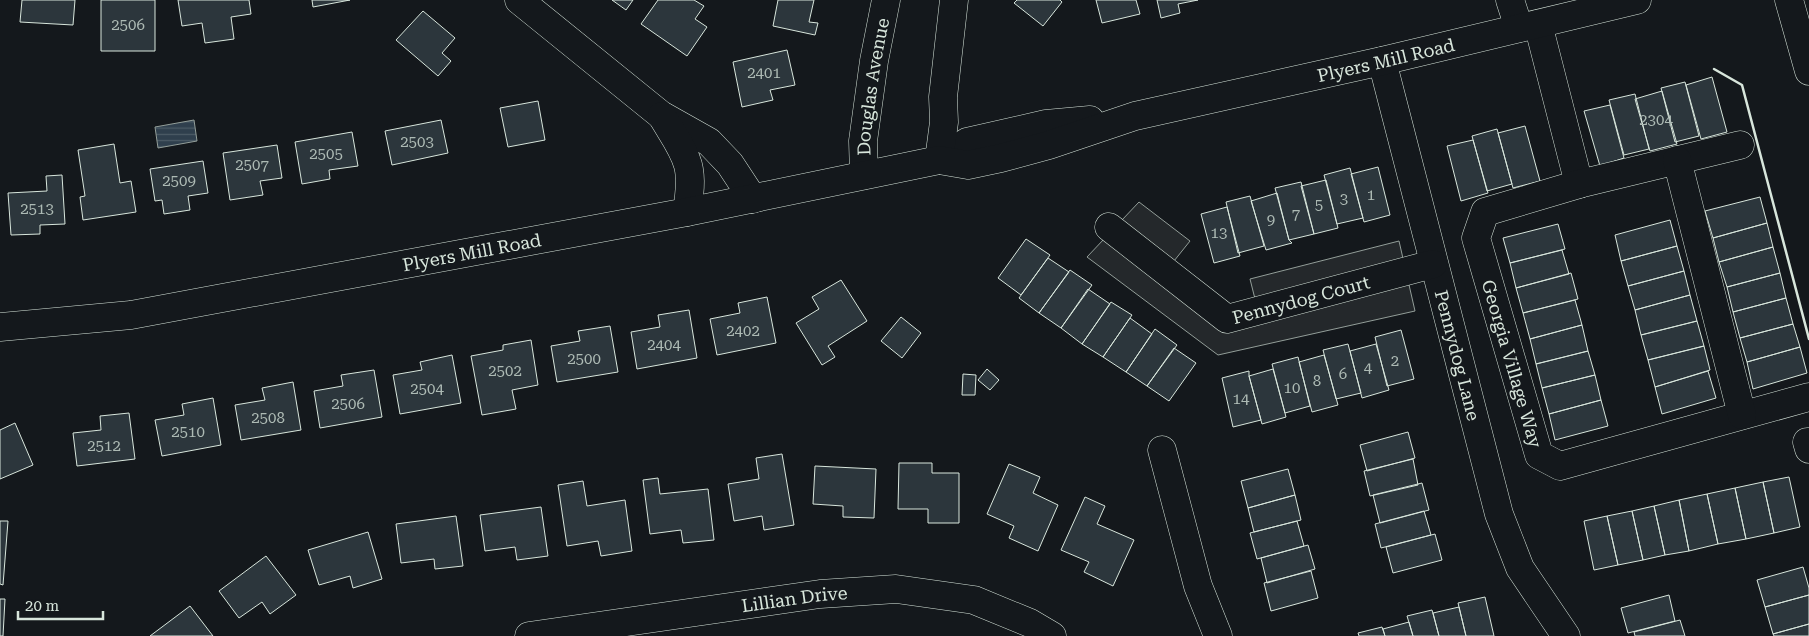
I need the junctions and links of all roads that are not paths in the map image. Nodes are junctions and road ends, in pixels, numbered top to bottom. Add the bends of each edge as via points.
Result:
1 (519, 0) edge
2 (886, 0) edge
3 (954, 0) edge
4 (1510, 0) edge
5 (1637, 0) edge
6 (1789, 0) edge
7 (1528, 26) junction
8 (1382, 61) junction
9 (1809, 72) edge
10 (661, 115) junction
11 (1740, 145) dead end
12 (940, 160) junction
13 (1677, 160) junction
14 (864, 175) junction
15 (1579, 184) junction
16 (753, 199) junction
17 (687, 212) junction
18 (1109, 228) dead end
19 (1433, 264) junction
20 (0, 328) edge
21 (1809, 397) edge
22 (1742, 416) junction
23 (1162, 450) dead end
24 (529, 636) edge
25 (1052, 636) edge
26 (1218, 636) edge
27 (1566, 636) edge

1 - 10 street
2 - 14 street, Douglas Avenue via 863,140
3 - 12 street via 943,97
4 - 7 street
5 - 7 street, Plyers Mill Road
6 - 9 street
7 - 8 street, Plyers Mill Road
7 - 15 street
8 - 12 street, Plyers Mill Road via 1135,116 1046,124 968,142
8 - 19 street, Pennydog Lane
10 - 16 street via 709,142 730,164
10 - 17 street via 689,167
11 - 13 street, Georgia Village Way
12 - 14 street, Plyers Mill Road
13 - 15 street, Georgia Village Way
13 - 22 street
14 - 16 street, Plyers Mill Road
15 - 22 street, Georgia Village Way via 1485,212 1476,238 1539,455 1560,466
16 - 17 street, Plyers Mill Road
17 - 20 street, Plyers Mill Road via 131,315
18 - 19 street, Pennydog Court via 1227,319
19 - 27 street, Pennydog Lane via 1499,514 1520,568
21 - 22 street, Georgia Village Way
23 - 26 street via 1198,586
24 - 25 street, Lillian Drive via 820,594 896,589 974,600 1030,623

